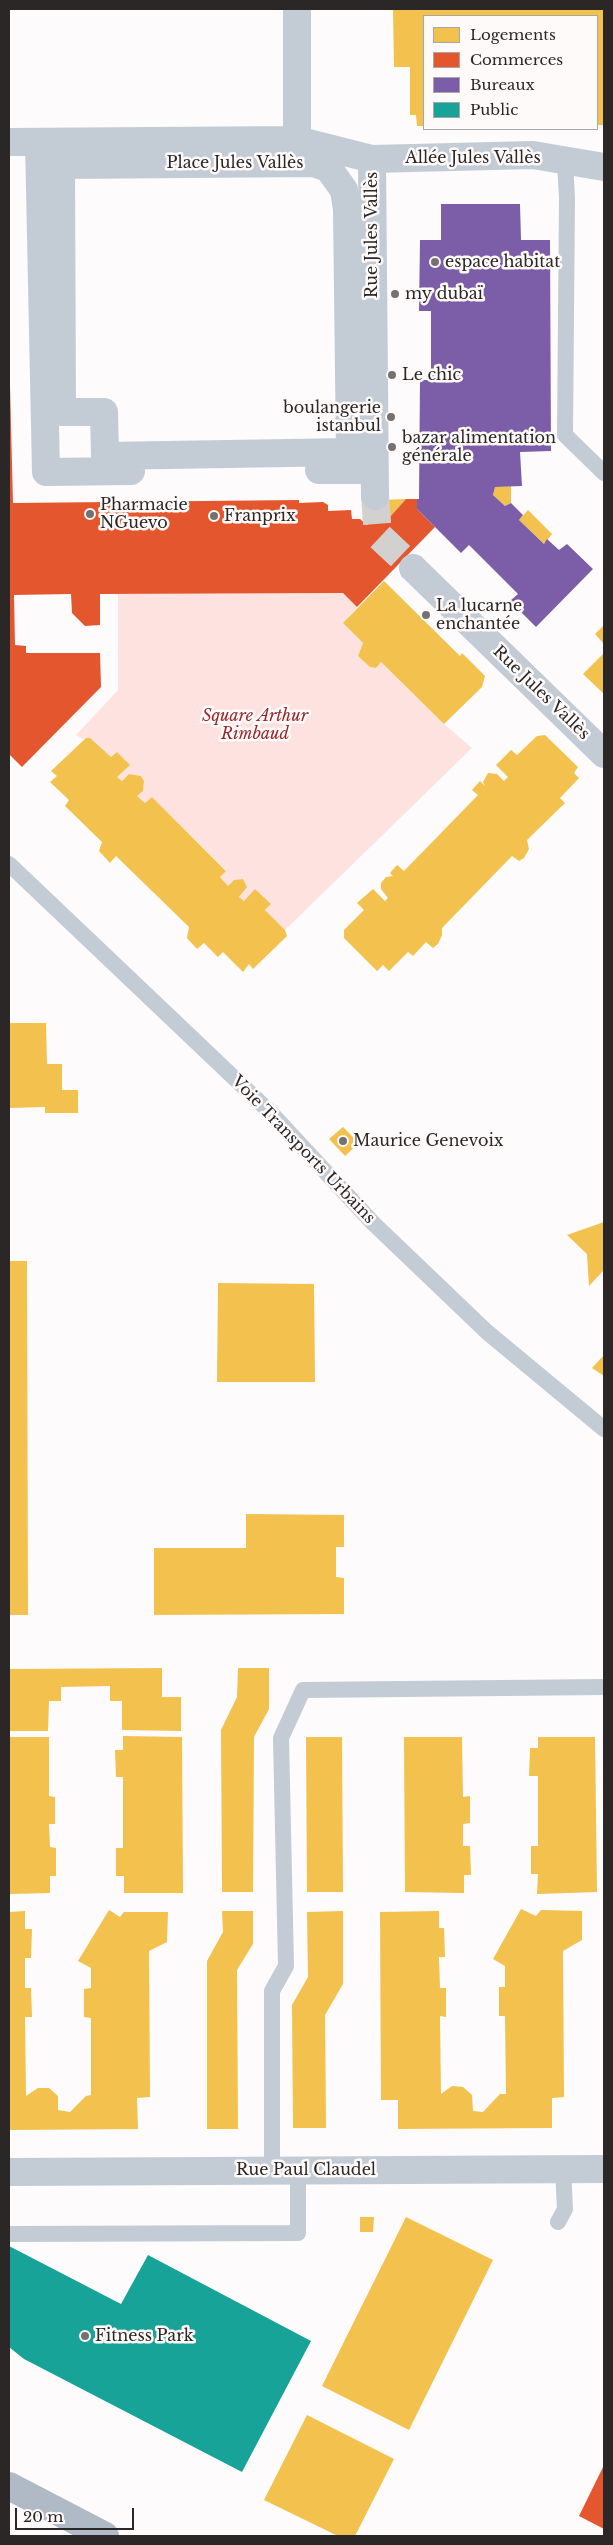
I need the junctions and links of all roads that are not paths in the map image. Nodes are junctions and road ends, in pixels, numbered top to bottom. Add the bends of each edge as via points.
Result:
1 (296, 9) edge
2 (296, 140) junction
3 (9, 142) edge
4 (39, 142) junction
5 (372, 159) junction
6 (565, 161) junction
7 (604, 167) edge
8 (104, 412) joint
9 (604, 473) edge
10 (413, 568) tunnel mouth
11 (604, 754) edge
12 (9, 864) edge
13 (604, 1429) edge
14 (604, 1687) edge
15 (604, 2168) edge
16 (563, 2169) junction
17 (285, 2170) junction
18 (9, 2172) edge
19 (558, 2222) dead end
20 (9, 2234) edge
21 (9, 2486) edge
22 (105, 2536) edge

1 - 2 street
2 - 4 street, Rue Jules Vallès
2 - 5 street, Rue Jules Vallès
3 - 4 street, Rue Jules Vallès
4 - 5 street, Rue Jules Vallès via 46,472 374,483
5 - 6 street, Allée Jules Vallès via 533,155
6 - 7 street, Allée Jules Vallès
6 - 9 lane via 566,435
8 - 8 street, Place Jules Vallès via 105,456 350,452 347,208 344,190 328,168 314,163 61,165 62,412
10 - 11 street, Rue Jules Vallès
12 - 13 lane, Voie Transports Urbains via 271,1113 373,1224 472,1318
14 - 17 lane via 303,1690 281,1738 286,1966 272,1991
15 - 16 street, Rue Paul Claudel
16 - 17 street, Rue Paul Claudel
16 - 19 lane via 565,2209
17 - 18 street, Rue Paul Claudel
17 - 20 lane via 298,2233
21 - 22 main road

